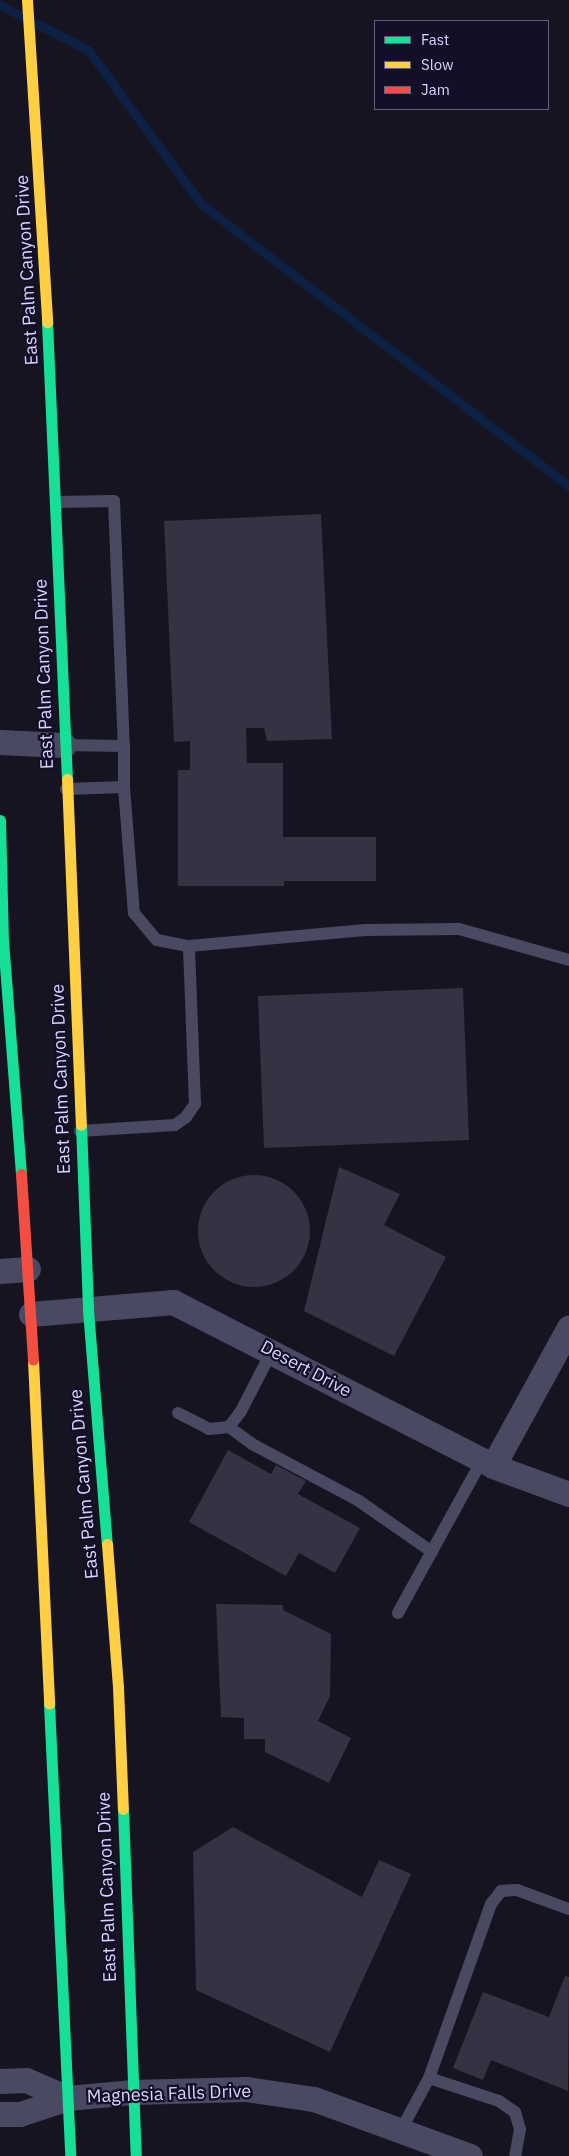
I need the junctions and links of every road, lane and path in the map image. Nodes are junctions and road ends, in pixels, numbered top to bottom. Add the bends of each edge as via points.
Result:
1 (27, 0) edge
2 (56, 502) junction
3 (0, 742) edge
4 (64, 745) junction
5 (124, 746) junction
6 (124, 787) junction
7 (66, 789) junction
8 (0, 820) edge
9 (189, 946) junction
10 (569, 960) edge
11 (80, 1131) junction
12 (28, 1270) junction
13 (0, 1271) edge
14 (88, 1310) junction
15 (31, 1314) junction
16 (569, 1327) edge
17 (272, 1351) junction
18 (178, 1413) dead end
19 (229, 1427) junction
20 (487, 1463) junction
21 (569, 1494) edge
22 (432, 1552) junction
23 (398, 1613) dead end
24 (569, 1909) edge
25 (429, 2078) junction
26 (0, 2081) edge
27 (131, 2092) junction
28 (68, 2098) junction
29 (0, 2114) edge
30 (401, 2130) junction
31 (70, 2156) edge
32 (136, 2156) edge
33 (470, 2156) edge
34 (515, 2156) edge

1 - 2 main road, East Palm Canyon Drive
2 - 4 main road, East Palm Canyon Drive
2 - 5 lane via 114,501
3 - 4 street
4 - 5 lane
4 - 7 main road, East Palm Canyon Drive
5 - 6 lane
6 - 7 lane
6 - 9 lane via 134,914 157,940
7 - 11 main road, East Palm Canyon Drive
8 - 12 main road via 3,940
9 - 10 lane via 365,930 459,929
9 - 11 lane via 195,1104 186,1118 175,1125
11 - 14 main road, East Palm Canyon Drive
12 - 13 street
12 - 15 main road
14 - 15 street, Desert Drive
14 - 17 street, Desert Drive via 173,1302
14 - 27 main road, East Palm Canyon Drive via 118,1687
15 - 28 main road
16 - 20 street
17 - 19 lane via 241,1411
17 - 20 street, Desert Drive
18 - 19 lane via 209,1429
19 - 22 lane via 252,1444 359,1501
20 - 21 street, Desert Drive
20 - 22 lane
22 - 23 lane
24 - 25 lane via 516,1890 501,1892 491,1904
25 - 30 lane
25 - 34 lane via 499,2101 515,2112 520,2129
26 - 28 street, Magnesia Falls Drive via 26,2080
27 - 28 street, Magnesia Falls Drive
27 - 30 street, Magnesia Falls Drive via 246,2089 314,2099
27 - 32 main road, East Palm Canyon Drive
28 - 29 street, Magnesia Falls Drive via 20,2114
28 - 31 main road
30 - 33 street, Magnesia Falls Drive

